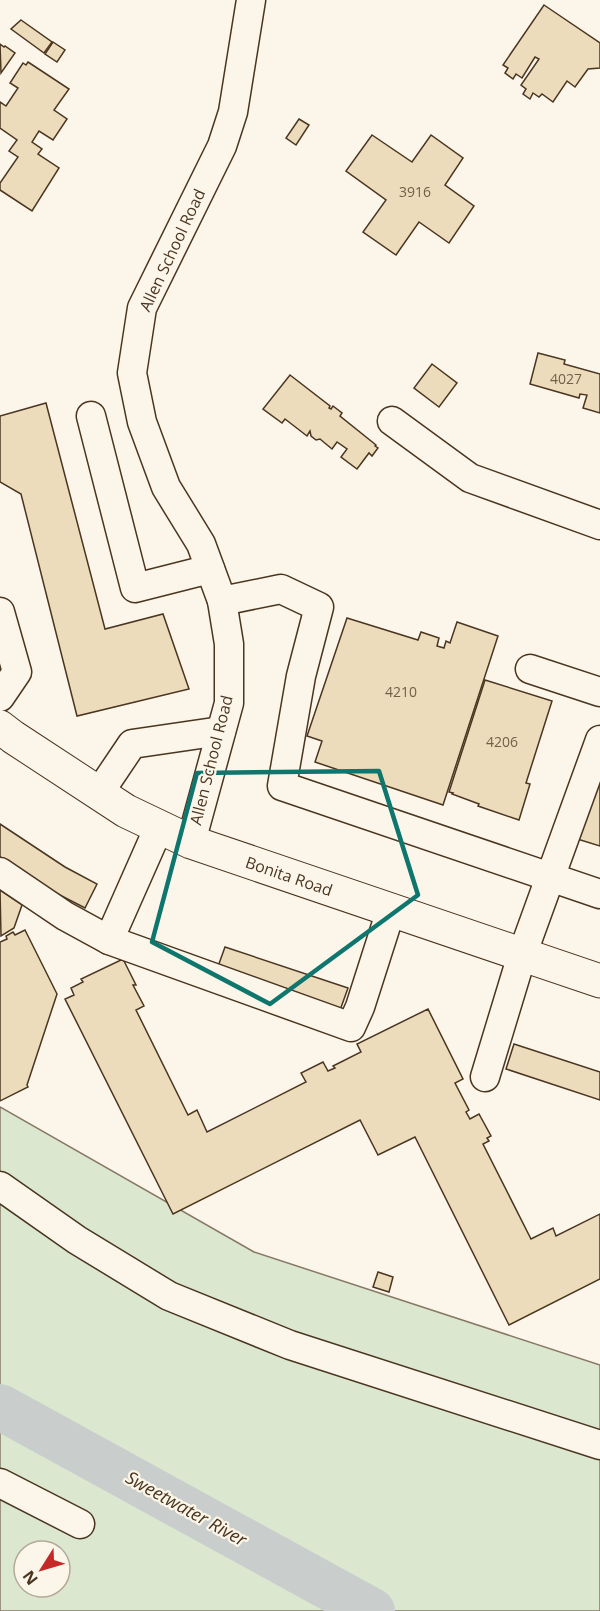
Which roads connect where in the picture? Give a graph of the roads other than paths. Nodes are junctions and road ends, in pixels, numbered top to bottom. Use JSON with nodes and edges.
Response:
{"nodes":[{"id":1,"x":251,"y":0,"type":"edge"},
{"id":2,"x":91,"y":416,"type":"dead end"},
{"id":3,"x":392,"y":421,"type":"dead end"},
{"id":4,"x":600,"y":525,"type":"edge"},
{"id":5,"x":210,"y":569,"type":"junction"},
{"id":6,"x":222,"y":601,"type":"junction"},
{"id":7,"x":0,"y":612,"type":"edge"},
{"id":8,"x":530,"y":669,"type":"dead end"},
{"id":9,"x":600,"y":692,"type":"edge"},
{"id":10,"x":0,"y":697,"type":"edge"},
{"id":11,"x":0,"y":727,"type":"edge"},
{"id":12,"x":221,"y":731,"type":"junction"},
{"id":13,"x":600,"y":740,"type":"edge"},
{"id":14,"x":99,"y":793,"type":"junction"},
{"id":15,"x":159,"y":827,"type":"junction"},
{"id":16,"x":191,"y":842,"type":"junction"},
{"id":17,"x":0,"y":872,"type":"edge"},
{"id":18,"x":550,"y":878,"type":"junction"},
{"id":19,"x":600,"y":894,"type":"edge"},
{"id":20,"x":391,"y":910,"type":"junction"},
{"id":21,"x":110,"y":940,"type":"junction"},
{"id":22,"x":522,"y":955,"type":"junction"},
{"id":23,"x":600,"y":981,"type":"edge"},
{"id":24,"x":485,"y":1077,"type":"dead end"},
{"id":25,"x":0,"y":1186,"type":"edge"},
{"id":26,"x":600,"y":1445,"type":"edge"},
{"id":27,"x":0,"y":1483,"type":"edge"},
{"id":28,"x":80,"y":1524,"type":"dead end"}],
"edges":[{"from":1,"to":5,"type":"street","name":"Allen School Road"},
{"from":2,"to":5,"type":"street"},
{"from":3,"to":4,"type":"street"},
{"from":5,"to":6,"type":"street","name":"Allen School Road"},
{"from":6,"to":12,"type":"street","name":"Allen School Road"},
{"from":6,"to":18,"type":"street"},
{"from":7,"to":10,"type":"street"},
{"from":8,"to":9,"type":"street"},
{"from":11,"to":14,"type":"main road","name":"Bonita Road"},
{"from":12,"to":14,"type":"street"},
{"from":12,"to":16,"type":"street","name":"Allen School Road"},
{"from":13,"to":18,"type":"street"},
{"from":14,"to":15,"type":"main road","name":"Bonita Road"},
{"from":15,"to":16,"type":"main road","name":"Bonita Road"},
{"from":15,"to":21,"type":"street"},
{"from":16,"to":20,"type":"main road","name":"Bonita Road"},
{"from":17,"to":21,"type":"street"},
{"from":18,"to":19,"type":"street"},
{"from":18,"to":22,"type":"street"},
{"from":20,"to":21,"type":"street"},
{"from":20,"to":22,"type":"main road","name":"Bonita Road"},
{"from":22,"to":23,"type":"main road","name":"Bonita Road"},
{"from":22,"to":24,"type":"street"},
{"from":25,"to":26,"type":"street"},
{"from":27,"to":28,"type":"street"}]}
